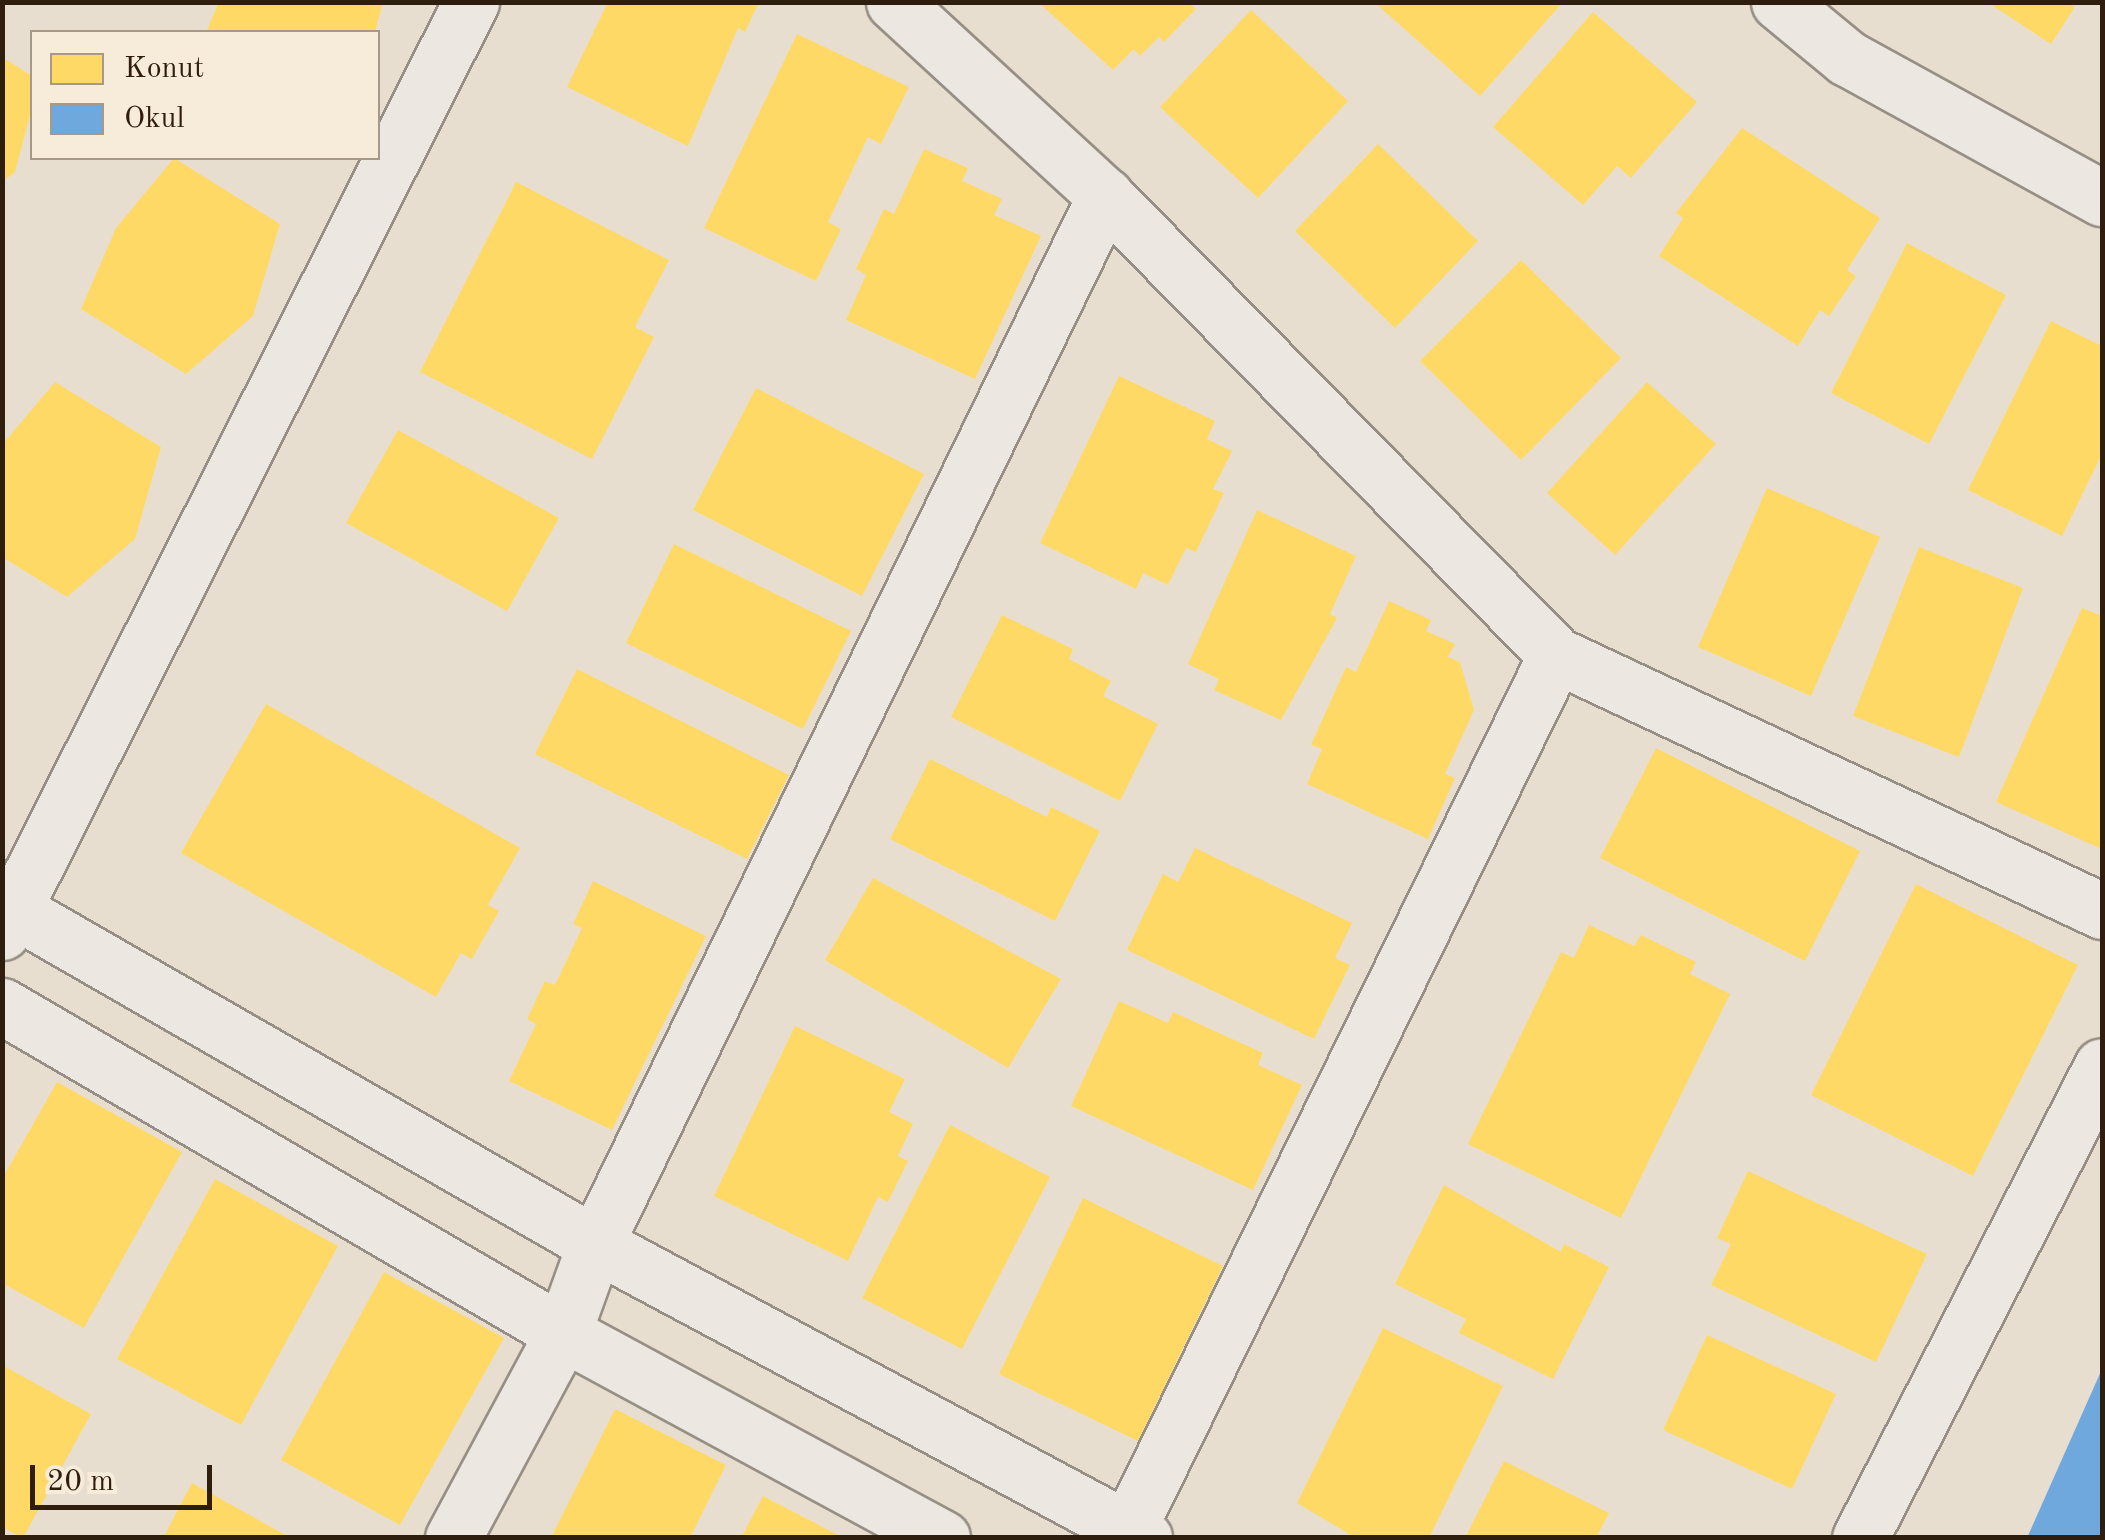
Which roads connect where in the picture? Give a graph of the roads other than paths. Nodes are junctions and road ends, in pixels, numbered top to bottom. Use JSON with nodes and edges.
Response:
{"nodes":[{"id":1,"x":471,"y":2,"type":"edge"},
{"id":2,"x":894,"y":2,"type":"edge"},
{"id":3,"x":1779,"y":2,"type":"edge"},
{"id":4,"x":1106,"y":196,"type":"junction"},
{"id":5,"x":2102,"y":198,"type":"edge"},
{"id":6,"x":1556,"y":655,"type":"junction"},
{"id":7,"x":2102,"y":911,"type":"edge"},
{"id":8,"x":6,"y":915,"type":"edge"},
{"id":9,"x":2,"y":1006,"type":"edge"},
{"id":10,"x":2102,"y":1066,"type":"edge"},
{"id":11,"x":595,"y":1244,"type":"junction"},
{"id":12,"x":562,"y":1333,"type":"junction"},
{"id":13,"x":1136,"y":1533,"type":"edge"},
{"id":14,"x":453,"y":1538,"type":"edge"},
{"id":15,"x":942,"y":1538,"type":"edge"},
{"id":16,"x":1860,"y":1538,"type":"edge"}],
"edges":[{"from":1,"to":8,"type":"street"},
{"from":2,"to":4,"type":"street"},
{"from":3,"to":5,"type":"street"},
{"from":4,"to":6,"type":"street"},
{"from":4,"to":11,"type":"street"},
{"from":6,"to":7,"type":"street"},
{"from":6,"to":13,"type":"street"},
{"from":8,"to":11,"type":"street"},
{"from":9,"to":12,"type":"street"},
{"from":10,"to":16,"type":"street"},
{"from":11,"to":12,"type":"street"},
{"from":11,"to":13,"type":"street"},
{"from":12,"to":14,"type":"street"},
{"from":12,"to":15,"type":"street"}]}
